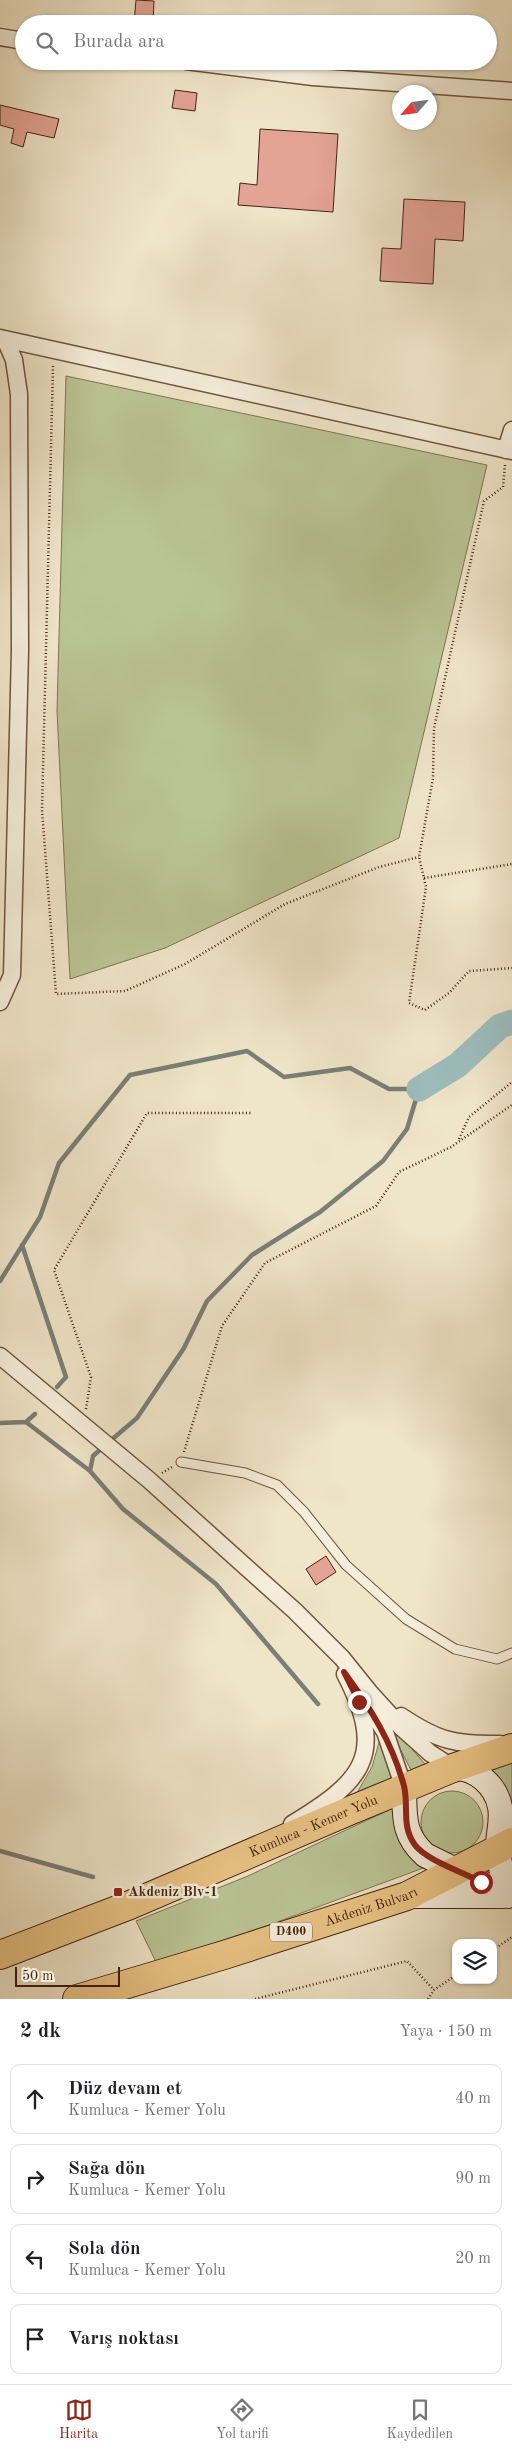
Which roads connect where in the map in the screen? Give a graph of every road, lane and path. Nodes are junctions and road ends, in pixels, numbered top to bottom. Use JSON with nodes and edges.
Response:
{"nodes":[{"id":1,"x":0,"y":38,"type":"edge"},
{"id":2,"x":15,"y":39,"type":"edge"},
{"id":3,"x":257,"y":70,"type":"edge"},
{"id":4,"x":512,"y":91,"type":"edge"},
{"id":5,"x":3,"y":339,"type":"edge"},
{"id":6,"x":54,"y":349,"type":"junction"},
{"id":7,"x":512,"y":430,"type":"edge"},
{"id":8,"x":509,"y":450,"type":"edge"},
{"id":9,"x":419,"y":857,"type":"junction"},
{"id":10,"x":512,"y":864,"type":"edge"},
{"id":11,"x":424,"y":878,"type":"junction"},
{"id":12,"x":512,"y":968,"type":"edge"},
{"id":13,"x":0,"y":1002,"type":"edge"},
{"id":14,"x":512,"y":1082,"type":"edge"},
{"id":15,"x":512,"y":1105,"type":"edge"},
{"id":16,"x":252,"y":1113,"type":"dead end"},
{"id":17,"x":459,"y":1141,"type":"junction"},
{"id":18,"x":0,"y":1356,"type":"edge"},
{"id":19,"x":87,"y":1428,"type":"junction"},
{"id":20,"x":180,"y":1462,"type":"junction"},
{"id":21,"x":149,"y":1480,"type":"junction"},
{"id":22,"x":295,"y":1611,"type":"junction"},
{"id":23,"x":512,"y":1652,"type":"edge"},
{"id":24,"x":344,"y":1672,"type":"junction"},
{"id":25,"x":370,"y":1694,"type":"junction"},
{"id":26,"x":512,"y":1744,"type":"edge"},
{"id":27,"x":512,"y":1748,"type":"edge"},
{"id":28,"x":453,"y":1768,"type":"junction"},
{"id":29,"x":404,"y":1788,"type":"junction"},
{"id":30,"x":505,"y":1846,"type":"edge"},
{"id":31,"x":224,"y":1865,"type":"junction"},
{"id":32,"x":457,"y":1869,"type":"junction"},
{"id":33,"x":407,"y":1896,"type":"junction"},
{"id":34,"x":511,"y":1897,"type":"edge"},
{"id":35,"x":512,"y":1937,"type":"edge"},
{"id":36,"x":497,"y":1947,"type":"edge"},
{"id":37,"x":0,"y":1955,"type":"edge"},
{"id":38,"x":452,"y":1978,"type":"edge"},
{"id":39,"x":434,"y":1990,"type":"junction"},
{"id":40,"x":126,"y":1992,"type":"edge"},
{"id":41,"x":77,"y":1999,"type":"edge"},
{"id":42,"x":256,"y":1999,"type":"edge"},
{"id":43,"x":428,"y":1999,"type":"edge"}],
"edges":[{"from":1,"to":2,"type":"street"},
{"from":3,"to":4,"type":"street"},
{"from":5,"to":6,"type":"street"},
{"from":5,"to":13,"type":"street"},
{"from":6,"to":8,"type":"street"},
{"from":6,"to":9,"type":"path"},
{"from":7,"to":8,"type":"street"},
{"from":8,"to":9,"type":"path"},
{"from":9,"to":11,"type":"path"},
{"from":10,"to":11,"type":"path"},
{"from":11,"to":12,"type":"path"},
{"from":14,"to":17,"type":"path"},
{"from":15,"to":17,"type":"path"},
{"from":16,"to":19,"type":"path"},
{"from":17,"to":20,"type":"path"},
{"from":18,"to":19,"type":"street"},
{"from":19,"to":21,"type":"street"},
{"from":20,"to":21,"type":"path"},
{"from":20,"to":23,"type":"lane"},
{"from":21,"to":22,"type":"street"},
{"from":22,"to":24,"type":"street","name":"Kumluca - Kemer Yolu"},
{"from":22,"to":25,"type":"street"},
{"from":24,"to":29,"type":"street","name":"Kumluca - Kemer Yolu"},
{"from":24,"to":31,"type":"street","name":"Kumluca - Kemer Yolu"},
{"from":25,"to":26,"type":"street"},
{"from":25,"to":28,"type":"street"},
{"from":27,"to":28,"type":"highway","name":"Kumluca - Kemer Yolu"},
{"from":28,"to":29,"type":"highway","name":"Kumluca - Kemer Yolu"},
{"from":28,"to":30,"type":"street"},
{"from":29,"to":31,"type":"highway","name":"Kumluca - Kemer Yolu"},
{"from":29,"to":32,"type":"street","name":"Kumluca - Kemer Yolu"},
{"from":30,"to":32,"type":"highway","name":"Akdeniz Bulvarı","number":"D400"},
{"from":30,"to":34,"type":"street"},
{"from":31,"to":37,"type":"highway","name":"Kumluca - Kemer Yolu"},
{"from":32,"to":33,"type":"highway","name":"Akdeniz Bulvarı","number":"D400"},
{"from":32,"to":34,"type":"street","name":"Kumluca - Kemer Yolu"},
{"from":33,"to":34,"type":"street","number":"D400"},
{"from":33,"to":40,"type":"highway","name":"Akdeniz Bulvarı","number":"D400"},
{"from":35,"to":36,"type":"path"},
{"from":38,"to":39,"type":"path"},
{"from":39,"to":42,"type":"path"},
{"from":39,"to":43,"type":"path"},
{"from":40,"to":41,"type":"highway","name":"Akdeniz Bulvarı","number":"D400"}]}
